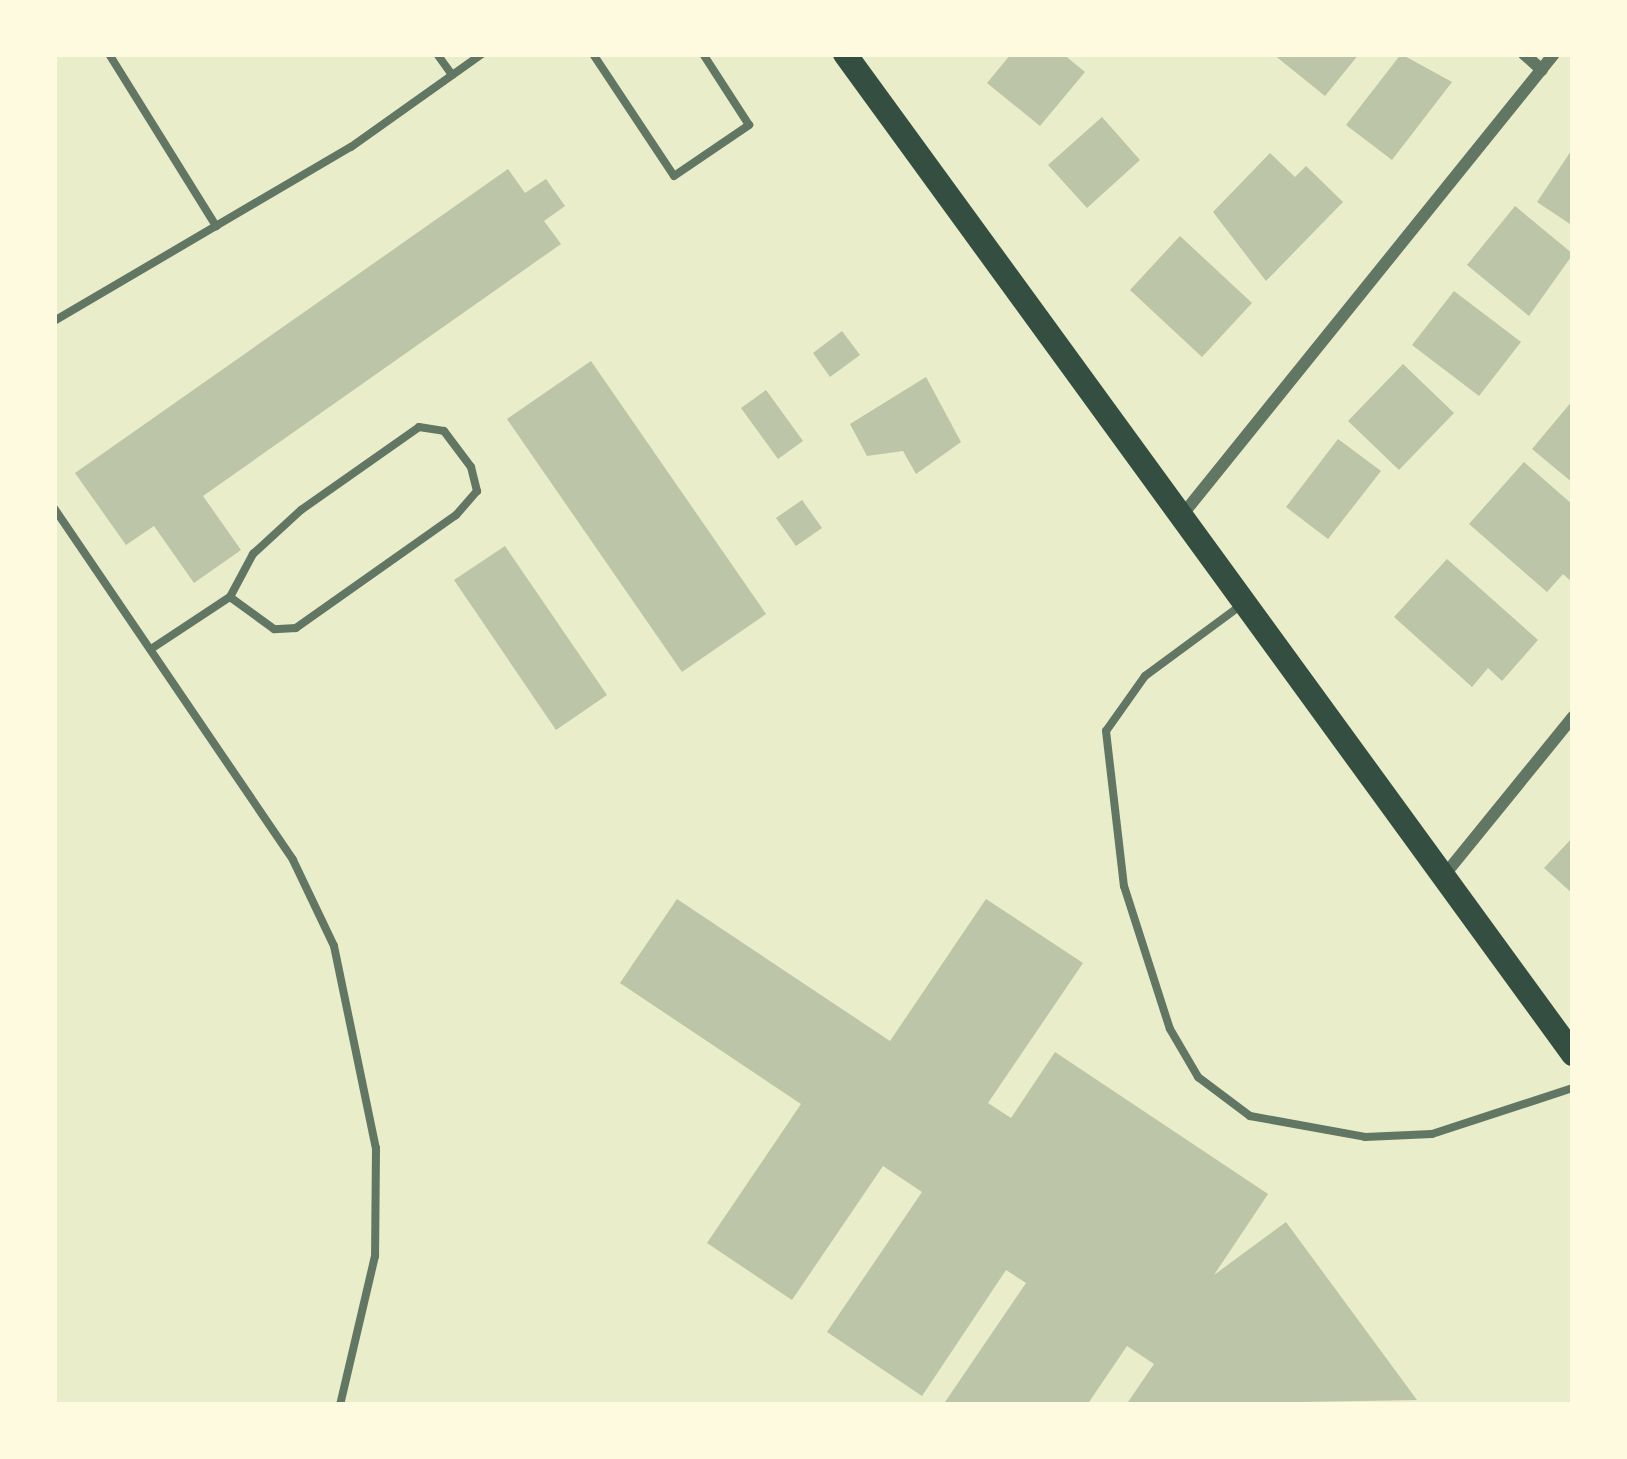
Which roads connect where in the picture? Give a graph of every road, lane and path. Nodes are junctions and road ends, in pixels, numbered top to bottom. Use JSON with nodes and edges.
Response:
{"nodes":[{"id":1,"x":109,"y":54,"type":"edge"},
{"id":2,"x":437,"y":54,"type":"edge"},
{"id":3,"x":482,"y":54,"type":"edge"},
{"id":4,"x":593,"y":54,"type":"edge"},
{"id":5,"x":703,"y":54,"type":"edge"},
{"id":6,"x":845,"y":54,"type":"edge"},
{"id":7,"x":1524,"y":54,"type":"edge"},
{"id":8,"x":1554,"y":54,"type":"edge"},
{"id":9,"x":1541,"y":70,"type":"junction"},
{"id":10,"x":452,"y":75,"type":"junction"},
{"id":11,"x":216,"y":226,"type":"junction"},
{"id":12,"x":54,"y":321,"type":"edge"},
{"id":13,"x":54,"y":508,"type":"edge"},
{"id":14,"x":1178,"y":520,"type":"junction"},
{"id":15,"x":230,"y":597,"type":"junction"},
{"id":16,"x":1240,"y":606,"type":"junction"},
{"id":17,"x":152,"y":649,"type":"junction"},
{"id":18,"x":1573,"y":717,"type":"edge"},
{"id":19,"x":1441,"y":878,"type":"junction"},
{"id":20,"x":1573,"y":1054,"type":"edge"},
{"id":21,"x":1573,"y":1088,"type":"edge"},
{"id":22,"x":340,"y":1405,"type":"edge"}],
"edges":[{"from":1,"to":11,"type":"lane"},
{"from":2,"to":10,"type":"lane"},
{"from":3,"to":10,"type":"lane"},
{"from":4,"to":5,"type":"lane"},
{"from":6,"to":14,"type":"main road"},
{"from":7,"to":9,"type":"street"},
{"from":8,"to":9,"type":"street"},
{"from":9,"to":14,"type":"street"},
{"from":10,"to":11,"type":"lane"},
{"from":11,"to":12,"type":"lane"},
{"from":13,"to":17,"type":"lane"},
{"from":14,"to":16,"type":"main road"},
{"from":15,"to":15,"type":"lane"},
{"from":15,"to":17,"type":"lane"},
{"from":16,"to":19,"type":"main road"},
{"from":16,"to":21,"type":"lane"},
{"from":17,"to":22,"type":"lane"},
{"from":18,"to":19,"type":"street"},
{"from":19,"to":20,"type":"main road"}]}
